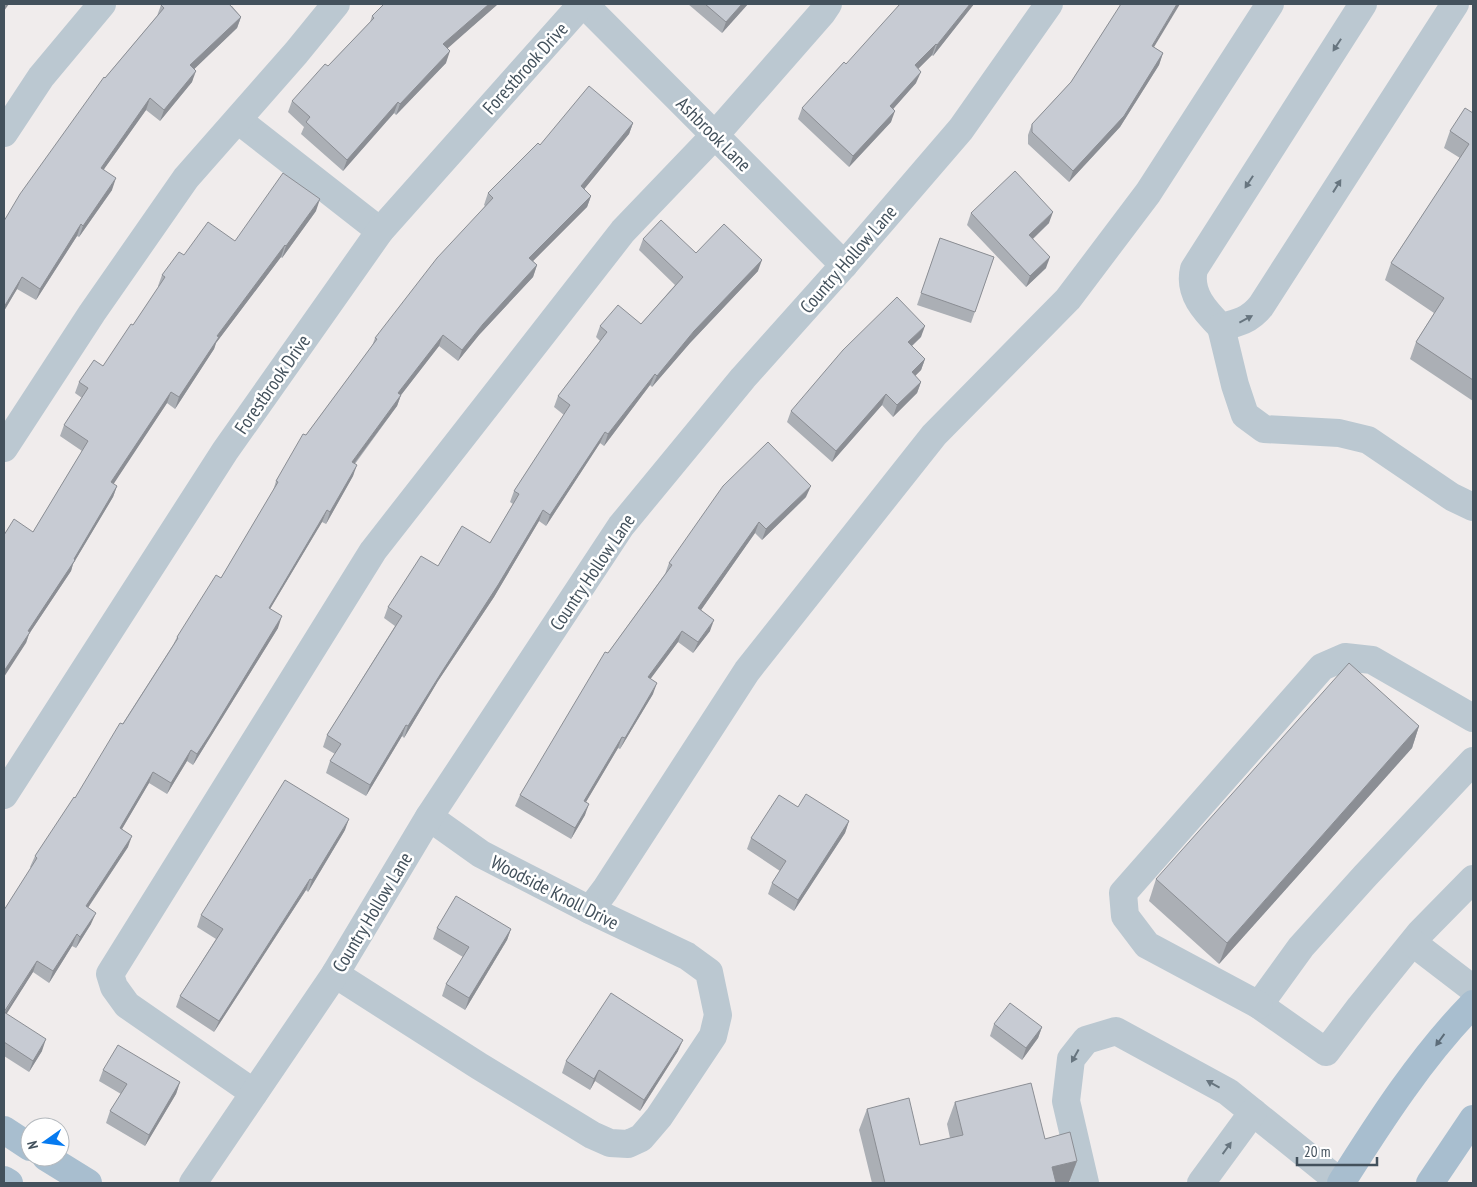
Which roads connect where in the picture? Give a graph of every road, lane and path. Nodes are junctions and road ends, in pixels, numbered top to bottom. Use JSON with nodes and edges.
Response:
{"nodes":[{"id":1,"x":102,"y":4,"type":"edge"},
{"id":2,"x":336,"y":4,"type":"edge"},
{"id":3,"x":583,"y":4,"type":"edge"},
{"id":4,"x":828,"y":4,"type":"edge"},
{"id":5,"x":1049,"y":4,"type":"edge"},
{"id":6,"x":1270,"y":4,"type":"edge"},
{"id":7,"x":1363,"y":4,"type":"edge"},
{"id":8,"x":1455,"y":4,"type":"edge"},
{"id":9,"x":238,"y":120,"type":"junction"},
{"id":10,"x":4,"y":133,"type":"edge"},
{"id":11,"x":715,"y":135,"type":"junction"},
{"id":12,"x":380,"y":231,"type":"junction"},
{"id":13,"x":844,"y":265,"type":"junction"},
{"id":14,"x":1220,"y":327,"type":"junction"},
{"id":15,"x":4,"y":448,"type":"edge"},
{"id":16,"x":1473,"y":507,"type":"edge"},
{"id":17,"x":1473,"y":718,"type":"edge"},
{"id":18,"x":1473,"y":761,"type":"edge"},
{"id":19,"x":4,"y":795,"type":"edge"},
{"id":20,"x":430,"y":817,"type":"junction"},
{"id":21,"x":1473,"y":879,"type":"edge"},
{"id":22,"x":590,"y":910,"type":"junction"},
{"id":23,"x":1413,"y":943,"type":"junction"},
{"id":24,"x":335,"y":974,"type":"junction"},
{"id":25,"x":1473,"y":989,"type":"edge"},
{"id":26,"x":1473,"y":1004,"type":"edge"},
{"id":27,"x":1259,"y":1005,"type":"junction"},
{"id":28,"x":254,"y":1093,"type":"junction"},
{"id":29,"x":1253,"y":1112,"type":"junction"},
{"id":30,"x":1473,"y":1119,"type":"edge"},
{"id":31,"x":4,"y":1130,"type":"edge"},
{"id":32,"x":20,"y":1140,"type":"edge"},
{"id":33,"x":62,"y":1167,"type":"edge"},
{"id":34,"x":4,"y":1180,"type":"edge"},
{"id":35,"x":9,"y":1183,"type":"edge"},
{"id":36,"x":88,"y":1183,"type":"edge"},
{"id":37,"x":193,"y":1183,"type":"edge"},
{"id":38,"x":1085,"y":1183,"type":"edge"},
{"id":39,"x":1201,"y":1183,"type":"edge"},
{"id":40,"x":1341,"y":1183,"type":"edge"},
{"id":41,"x":1430,"y":1183,"type":"edge"}],
"edges":[{"from":1,"to":10,"type":"street"},
{"from":2,"to":9,"type":"street"},
{"from":3,"to":11,"type":"street","name":"Ashbrook Lane"},
{"from":3,"to":12,"type":"street","name":"Forestbrook Drive"},
{"from":4,"to":11,"type":"street"},
{"from":5,"to":13,"type":"street","name":"Country Hollow Lane"},
{"from":6,"to":22,"type":"street"},
{"from":7,"to":14,"type":"street","one_way":true},
{"from":14,"to":8,"type":"street","one_way":true},
{"from":9,"to":12,"type":"street"},
{"from":9,"to":15,"type":"street"},
{"from":11,"to":13,"type":"street","name":"Ashbrook Lane"},
{"from":11,"to":28,"type":"street"},
{"from":12,"to":19,"type":"street","name":"Forestbrook Drive"},
{"from":13,"to":20,"type":"street","name":"Country Hollow Lane"},
{"from":14,"to":16,"type":"street"},
{"from":17,"to":27,"type":"street"},
{"from":18,"to":27,"type":"street"},
{"from":20,"to":22,"type":"street","name":"Woodside Knoll Drive"},
{"from":20,"to":24,"type":"street","name":"Country Hollow Lane"},
{"from":21,"to":23,"type":"street"},
{"from":22,"to":24,"type":"street","name":"Woodside Knoll Drive"},
{"from":23,"to":25,"type":"street"},
{"from":23,"to":27,"type":"street"},
{"from":24,"to":28,"type":"street","name":"Country Hollow Lane"},
{"from":26,"to":40,"type":"main road","one_way":true},
{"from":28,"to":37,"type":"street","name":"Country Hollow Lane"},
{"from":29,"to":38,"type":"street","one_way":true},
{"from":39,"to":29,"type":"street","one_way":true},
{"from":29,"to":40,"type":"street"},
{"from":30,"to":41,"type":"main road"},
{"from":31,"to":32,"type":"main road"},
{"from":33,"to":36,"type":"main road"},
{"from":34,"to":35,"type":"main road"}]}
